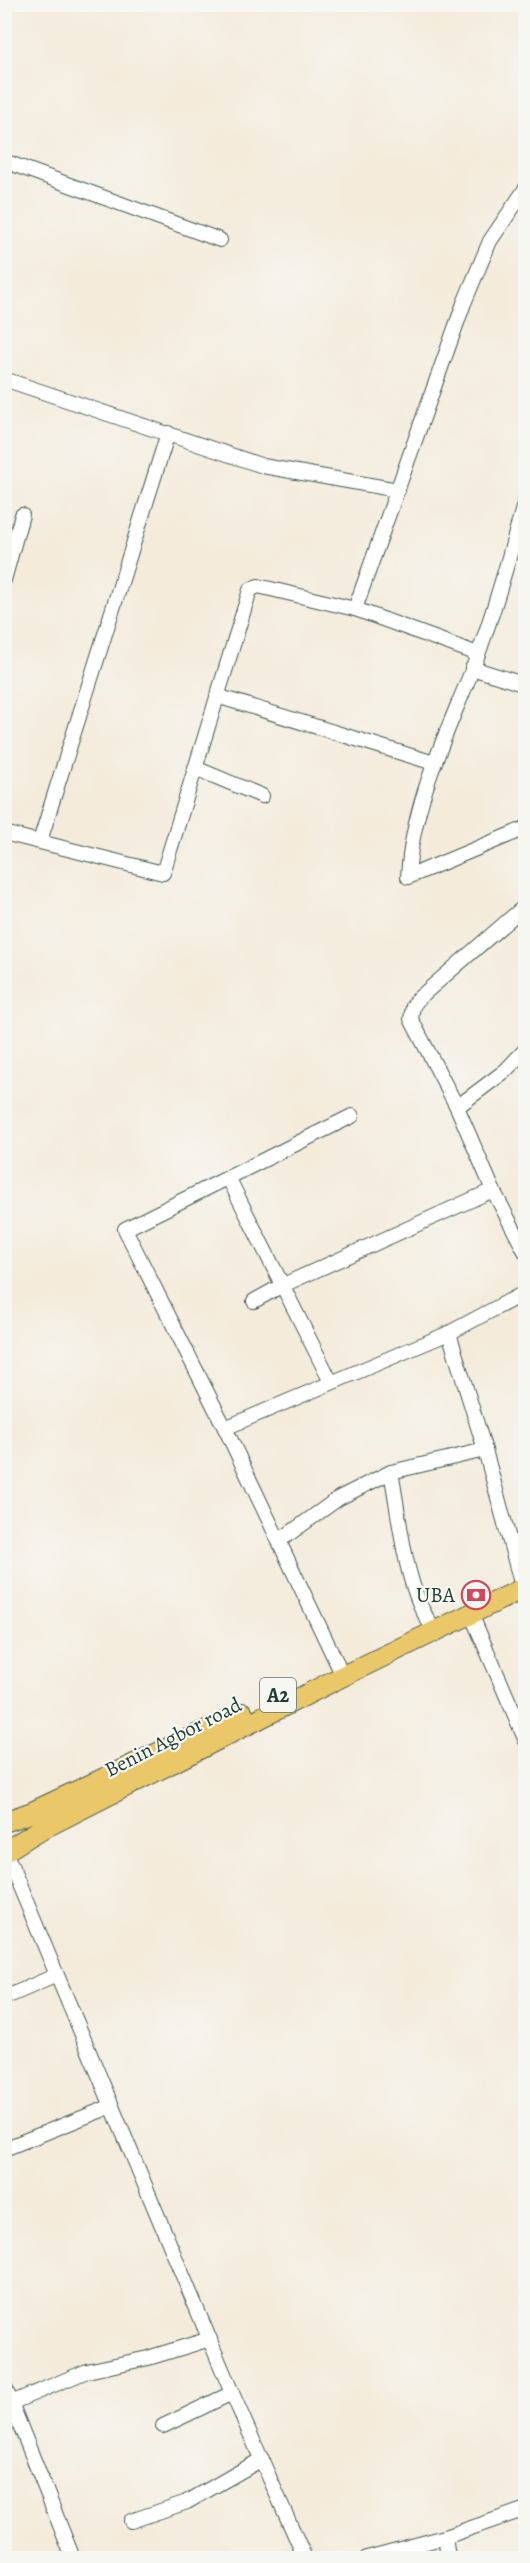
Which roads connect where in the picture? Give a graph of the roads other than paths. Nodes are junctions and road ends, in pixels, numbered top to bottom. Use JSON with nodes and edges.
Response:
{"nodes":[{"id":1,"x":4,"y":161,"type":"edge"},
{"id":2,"x":525,"y":188,"type":"edge"},
{"id":3,"x":220,"y":240,"type":"dead end"},
{"id":4,"x":4,"y":379,"type":"edge"},
{"id":5,"x":168,"y":433,"type":"junction"},
{"id":6,"x":398,"y":490,"type":"junction"},
{"id":7,"x":525,"y":497,"type":"edge"},
{"id":8,"x":22,"y":515,"type":"dead end"},
{"id":9,"x":521,"y":534,"type":"edge"},
{"id":10,"x":4,"y":580,"type":"edge"},
{"id":11,"x":355,"y":609,"type":"junction"},
{"id":12,"x":475,"y":661,"type":"junction"},
{"id":13,"x":525,"y":685,"type":"edge"},
{"id":14,"x":217,"y":696,"type":"junction"},
{"id":15,"x":434,"y":763,"type":"junction"},
{"id":16,"x":195,"y":768,"type":"junction"},
{"id":17,"x":262,"y":796,"type":"dead end"},
{"id":18,"x":525,"y":828,"type":"edge"},
{"id":19,"x":4,"y":833,"type":"edge"},
{"id":20,"x":40,"y":841,"type":"junction"},
{"id":21,"x":525,"y":905,"type":"edge"},
{"id":22,"x":525,"y":1049,"type":"edge"},
{"id":23,"x":457,"y":1107,"type":"junction"},
{"id":24,"x":352,"y":1116,"type":"dead end"},
{"id":25,"x":229,"y":1179,"type":"junction"},
{"id":26,"x":493,"y":1190,"type":"junction"},
{"id":27,"x":525,"y":1253,"type":"edge"},
{"id":28,"x":281,"y":1286,"type":"junction"},
{"id":29,"x":525,"y":1292,"type":"edge"},
{"id":30,"x":254,"y":1301,"type":"dead end"},
{"id":31,"x":449,"y":1333,"type":"junction"},
{"id":32,"x":331,"y":1382,"type":"junction"},
{"id":33,"x":225,"y":1428,"type":"junction"},
{"id":34,"x":485,"y":1450,"type":"junction"},
{"id":35,"x":391,"y":1472,"type":"junction"},
{"id":36,"x":279,"y":1541,"type":"junction"},
{"id":37,"x":524,"y":1580,"type":"edge"},
{"id":38,"x":471,"y":1614,"type":"junction"},
{"id":39,"x":429,"y":1622,"type":"junction"},
{"id":40,"x":341,"y":1671,"type":"junction"},
{"id":41,"x":525,"y":1741,"type":"edge"},
{"id":42,"x":4,"y":1822,"type":"edge"},
{"id":43,"x":34,"y":1822,"type":"junction"},
{"id":44,"x":4,"y":1827,"type":"edge"},
{"id":45,"x":5,"y":1849,"type":"edge"},
{"id":46,"x":57,"y":1975,"type":"junction"},
{"id":47,"x":4,"y":1998,"type":"edge"},
{"id":48,"x":112,"y":2106,"type":"junction"},
{"id":49,"x":4,"y":2149,"type":"edge"},
{"id":50,"x":210,"y":2339,"type":"junction"},
{"id":51,"x":4,"y":2385,"type":"edge"},
{"id":52,"x":232,"y":2393,"type":"junction"},
{"id":53,"x":11,"y":2403,"type":"junction"},
{"id":54,"x":163,"y":2426,"type":"dead end"},
{"id":55,"x":262,"y":2459,"type":"junction"},
{"id":56,"x":525,"y":2509,"type":"edge"},
{"id":57,"x":131,"y":2521,"type":"dead end"},
{"id":58,"x":445,"y":2537,"type":"junction"},
{"id":59,"x":74,"y":2559,"type":"edge"},
{"id":60,"x":305,"y":2559,"type":"edge"},
{"id":61,"x":368,"y":2559,"type":"edge"},
{"id":62,"x":448,"y":2559,"type":"edge"}],
"edges":[{"from":1,"to":3,"type":"street"},
{"from":2,"to":6,"type":"street"},
{"from":4,"to":5,"type":"street"},
{"from":5,"to":6,"type":"street"},
{"from":5,"to":20,"type":"street"},
{"from":6,"to":11,"type":"street"},
{"from":7,"to":9,"type":"street"},
{"from":8,"to":10,"type":"street"},
{"from":9,"to":12,"type":"street"},
{"from":11,"to":12,"type":"street"},
{"from":11,"to":14,"type":"street"},
{"from":12,"to":13,"type":"street"},
{"from":12,"to":15,"type":"street"},
{"from":14,"to":15,"type":"street"},
{"from":14,"to":16,"type":"street"},
{"from":15,"to":18,"type":"street"},
{"from":16,"to":17,"type":"street"},
{"from":16,"to":20,"type":"street"},
{"from":19,"to":20,"type":"street"},
{"from":21,"to":23,"type":"street"},
{"from":22,"to":23,"type":"street"},
{"from":23,"to":26,"type":"street"},
{"from":24,"to":25,"type":"street"},
{"from":25,"to":28,"type":"street"},
{"from":25,"to":33,"type":"street"},
{"from":26,"to":27,"type":"street"},
{"from":26,"to":28,"type":"street"},
{"from":28,"to":30,"type":"street"},
{"from":28,"to":32,"type":"street"},
{"from":29,"to":31,"type":"street"},
{"from":31,"to":32,"type":"street"},
{"from":31,"to":34,"type":"street"},
{"from":32,"to":33,"type":"street"},
{"from":33,"to":36,"type":"street"},
{"from":34,"to":35,"type":"street"},
{"from":34,"to":37,"type":"street"},
{"from":35,"to":36,"type":"street"},
{"from":35,"to":39,"type":"street"},
{"from":36,"to":40,"type":"street"},
{"from":37,"to":38,"type":"highway","name":"Benin Agbor road","number":"A2"},
{"from":37,"to":39,"type":"highway","name":"Benin Agbor road","number":"A2"},
{"from":38,"to":40,"type":"highway","name":"Benin Agbor road","number":"A2"},
{"from":38,"to":41,"type":"street"},
{"from":39,"to":40,"type":"highway","name":"Benin Agbor road","number":"A2"},
{"from":40,"to":43,"type":"highway","name":"Benin Agbor road","number":"A2"},
{"from":42,"to":43,"type":"highway","name":"Benin Agbor road"},
{"from":43,"to":44,"type":"highway","number":"A2"},
{"from":43,"to":45,"type":"highway","number":"A2"},
{"from":45,"to":46,"type":"street"},
{"from":46,"to":47,"type":"street"},
{"from":46,"to":48,"type":"street"},
{"from":48,"to":49,"type":"street"},
{"from":48,"to":50,"type":"street"},
{"from":50,"to":52,"type":"street"},
{"from":50,"to":53,"type":"street"},
{"from":51,"to":53,"type":"street"},
{"from":52,"to":54,"type":"street"},
{"from":52,"to":55,"type":"street"},
{"from":53,"to":59,"type":"street"},
{"from":55,"to":57,"type":"street"},
{"from":55,"to":60,"type":"street"},
{"from":56,"to":58,"type":"street"},
{"from":58,"to":61,"type":"street"},
{"from":58,"to":62,"type":"street"}]}
